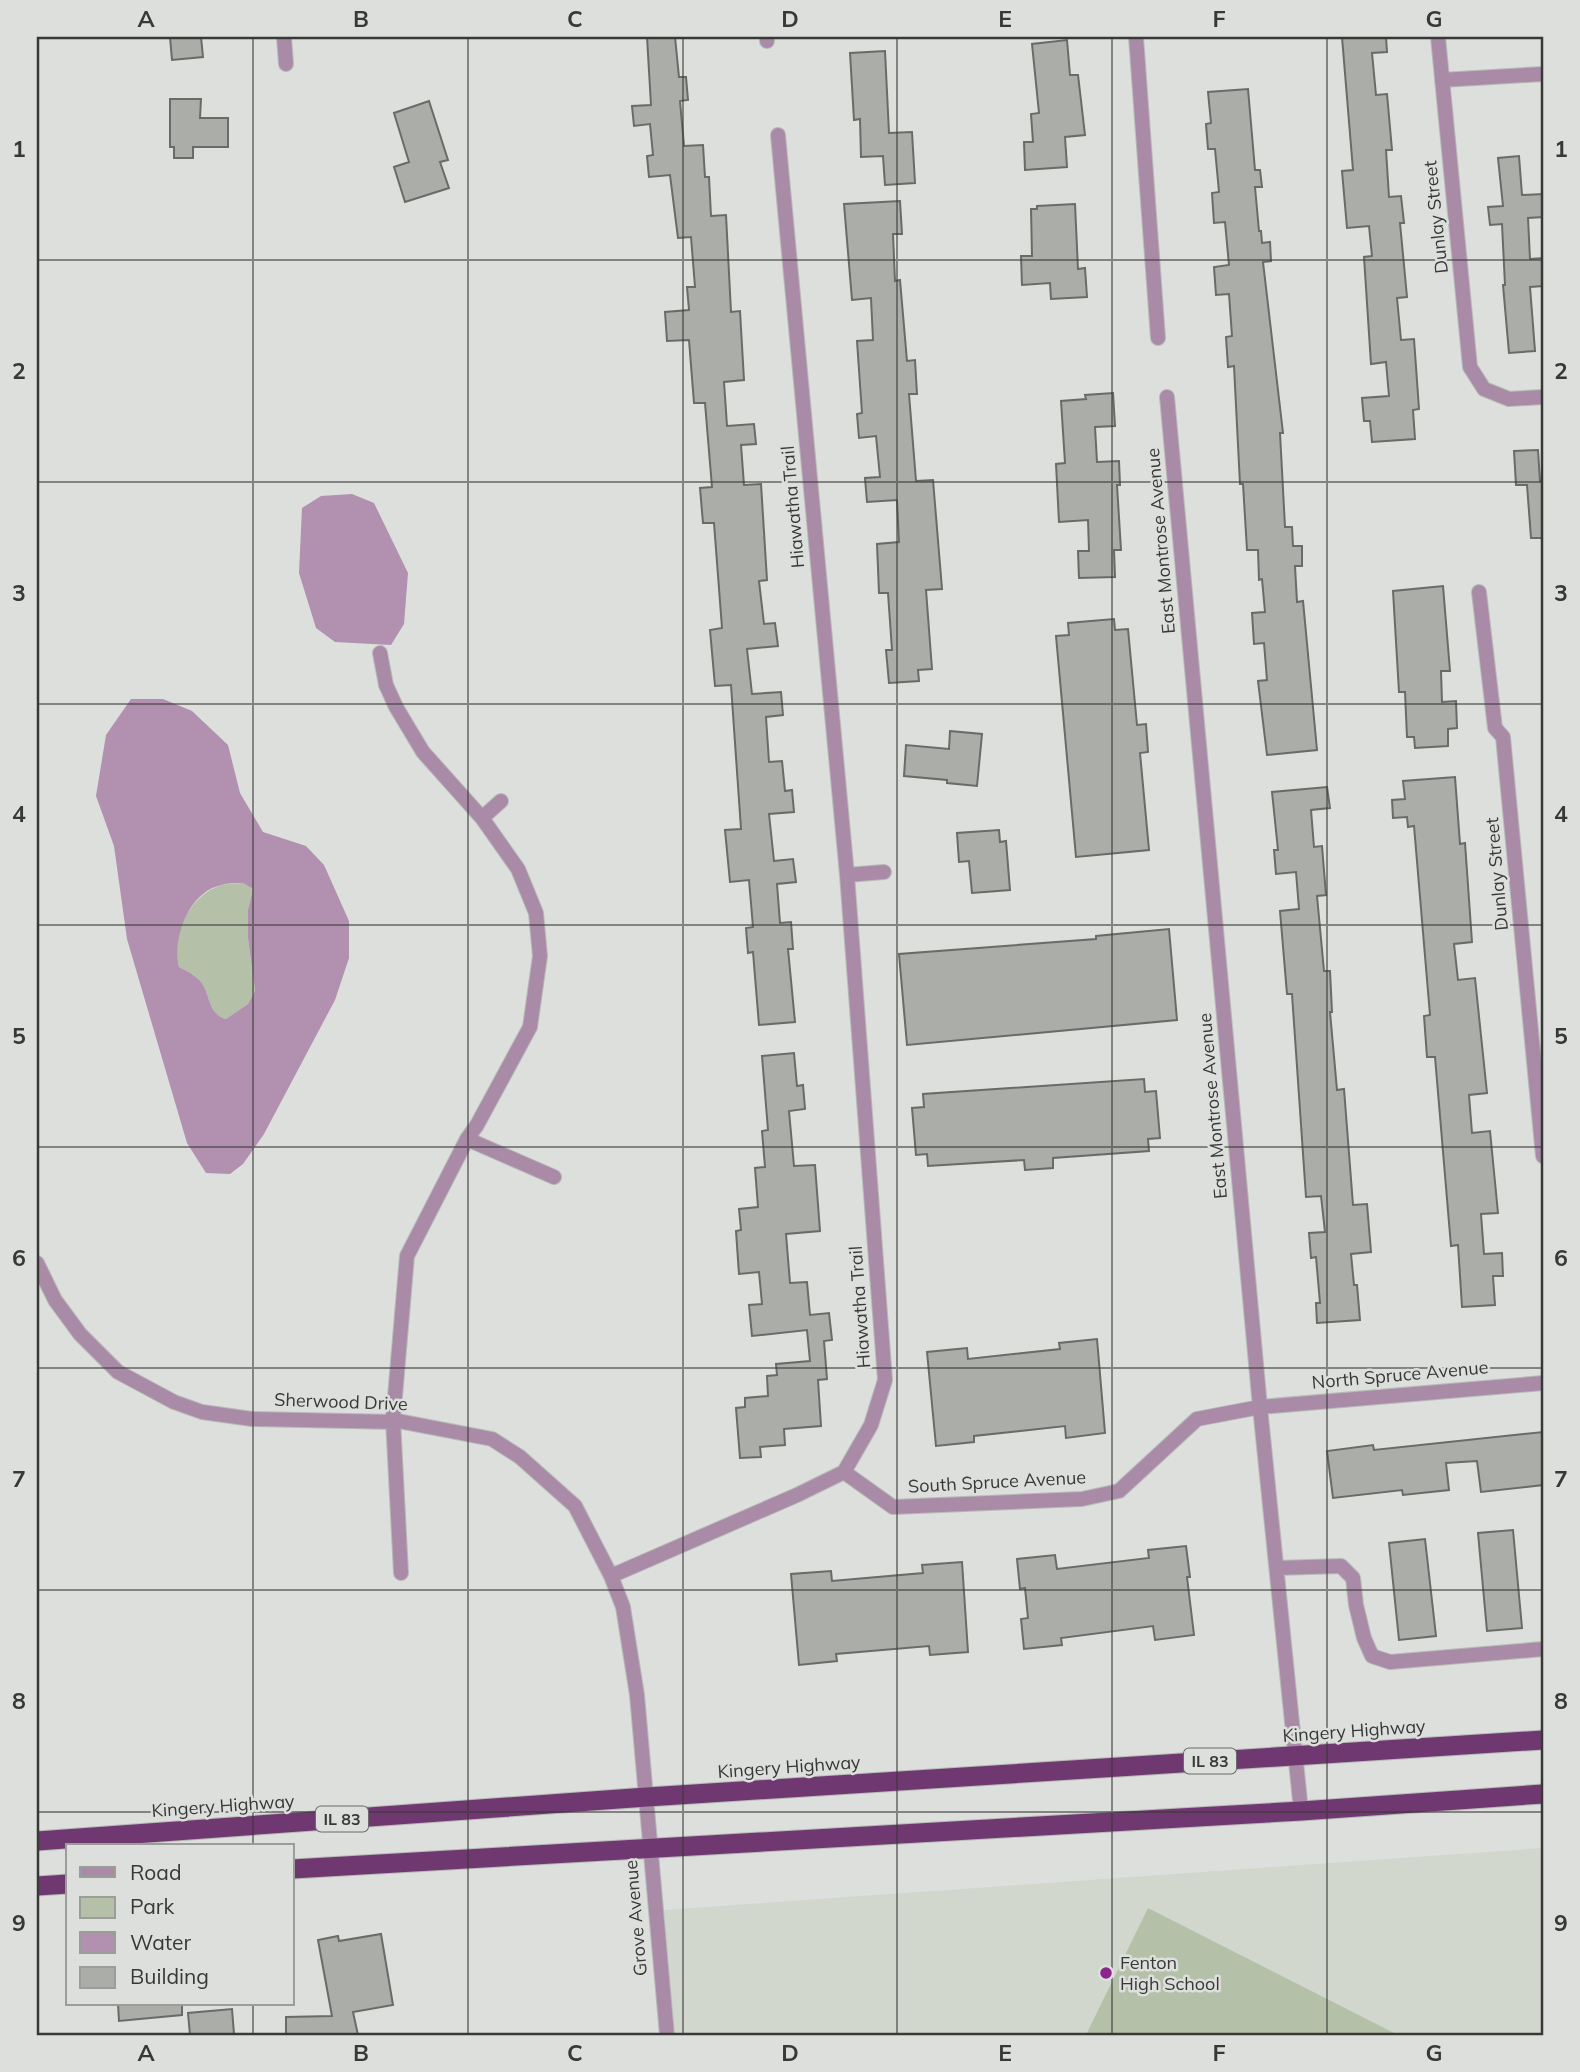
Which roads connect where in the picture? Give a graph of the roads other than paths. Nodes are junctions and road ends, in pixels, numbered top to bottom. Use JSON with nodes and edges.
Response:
{"nodes":[{"id":1,"x":284,"y":37,"type":"edge"},
{"id":2,"x":1136,"y":37,"type":"edge"},
{"id":3,"x":1438,"y":37,"type":"edge"},
{"id":4,"x":286,"y":65,"type":"dead end"},
{"id":5,"x":1543,"y":74,"type":"edge"},
{"id":6,"x":1442,"y":80,"type":"junction"},
{"id":7,"x":778,"y":135,"type":"dead end"},
{"id":8,"x":1158,"y":338,"type":"dead end"},
{"id":9,"x":1167,"y":397,"type":"dead end"},
{"id":10,"x":1543,"y":397,"type":"edge"},
{"id":11,"x":1479,"y":592,"type":"dead end"},
{"id":12,"x":380,"y":653,"type":"dead end"},
{"id":13,"x":501,"y":801,"type":"dead end"},
{"id":14,"x":482,"y":818,"type":"junction"},
{"id":15,"x":884,"y":872,"type":"dead end"},
{"id":16,"x":847,"y":875,"type":"junction"},
{"id":17,"x":467,"y":1139,"type":"junction"},
{"id":18,"x":1543,"y":1156,"type":"edge"},
{"id":19,"x":554,"y":1177,"type":"dead end"},
{"id":20,"x":37,"y":1263,"type":"edge"},
{"id":21,"x":40,"y":1279,"type":"edge"},
{"id":22,"x":1543,"y":1383,"type":"edge"},
{"id":23,"x":1260,"y":1406,"type":"junction"},
{"id":24,"x":394,"y":1421,"type":"junction"},
{"id":25,"x":844,"y":1472,"type":"junction"},
{"id":26,"x":1277,"y":1569,"type":"junction"},
{"id":27,"x":401,"y":1573,"type":"dead end"},
{"id":28,"x":611,"y":1576,"type":"junction"},
{"id":29,"x":1543,"y":1649,"type":"edge"},
{"id":30,"x":1543,"y":1740,"type":"edge"},
{"id":31,"x":1297,"y":1756,"type":"junction"},
{"id":32,"x":1543,"y":1794,"type":"edge"},
{"id":33,"x":647,"y":1797,"type":"junction"},
{"id":34,"x":1301,"y":1811,"type":"junction"},
{"id":35,"x":37,"y":1841,"type":"edge"},
{"id":36,"x":649,"y":1848,"type":"junction"},
{"id":37,"x":294,"y":1869,"type":"edge"},
{"id":38,"x":66,"y":1884,"type":"edge"},
{"id":39,"x":37,"y":1886,"type":"edge"},
{"id":40,"x":667,"y":2035,"type":"edge"}],
"edges":[{"from":1,"to":4,"type":"street"},
{"from":2,"to":8,"type":"street"},
{"from":3,"to":6,"type":"street","name":"Dunlay Street"},
{"from":5,"to":6,"type":"street"},
{"from":6,"to":10,"type":"street","name":"Dunlay Street"},
{"from":7,"to":16,"type":"street","name":"Hiawatha Trail"},
{"from":9,"to":23,"type":"street","name":"East Montrose Avenue"},
{"from":11,"to":18,"type":"street","name":"Dunlay Street"},
{"from":12,"to":14,"type":"street"},
{"from":13,"to":14,"type":"street"},
{"from":14,"to":17,"type":"street"},
{"from":15,"to":16,"type":"street"},
{"from":16,"to":25,"type":"street","name":"Hiawatha Trail"},
{"from":17,"to":19,"type":"street"},
{"from":17,"to":24,"type":"street"},
{"from":20,"to":21,"type":"street","name":"Sherwood Drive"},
{"from":21,"to":24,"type":"street","name":"Sherwood Drive"},
{"from":22,"to":23,"type":"street","name":"North Spruce Avenue"},
{"from":23,"to":25,"type":"street","name":"South Spruce Avenue"},
{"from":23,"to":26,"type":"street","name":"East Montrose Avenue"},
{"from":24,"to":27,"type":"street"},
{"from":24,"to":28,"type":"street","name":"Sherwood Drive"},
{"from":25,"to":28,"type":"street"},
{"from":26,"to":29,"type":"street"},
{"from":26,"to":31,"type":"street","name":"East Montrose Avenue"},
{"from":28,"to":33,"type":"street","name":"Sherwood Drive"},
{"from":30,"to":31,"type":"highway","name":"Kingery Highway","number":"IL 83"},
{"from":31,"to":33,"type":"highway","name":"Kingery Highway","number":"IL 83"},
{"from":31,"to":34,"type":"street","name":"East Montrose Avenue"},
{"from":32,"to":34,"type":"highway"},
{"from":33,"to":35,"type":"highway","name":"Kingery Highway","number":"IL 83"},
{"from":33,"to":36,"type":"street","name":"Grove Avenue"},
{"from":34,"to":36,"type":"highway"},
{"from":36,"to":37,"type":"highway"},
{"from":36,"to":40,"type":"street","name":"Grove Avenue"},
{"from":38,"to":39,"type":"highway"}]}
